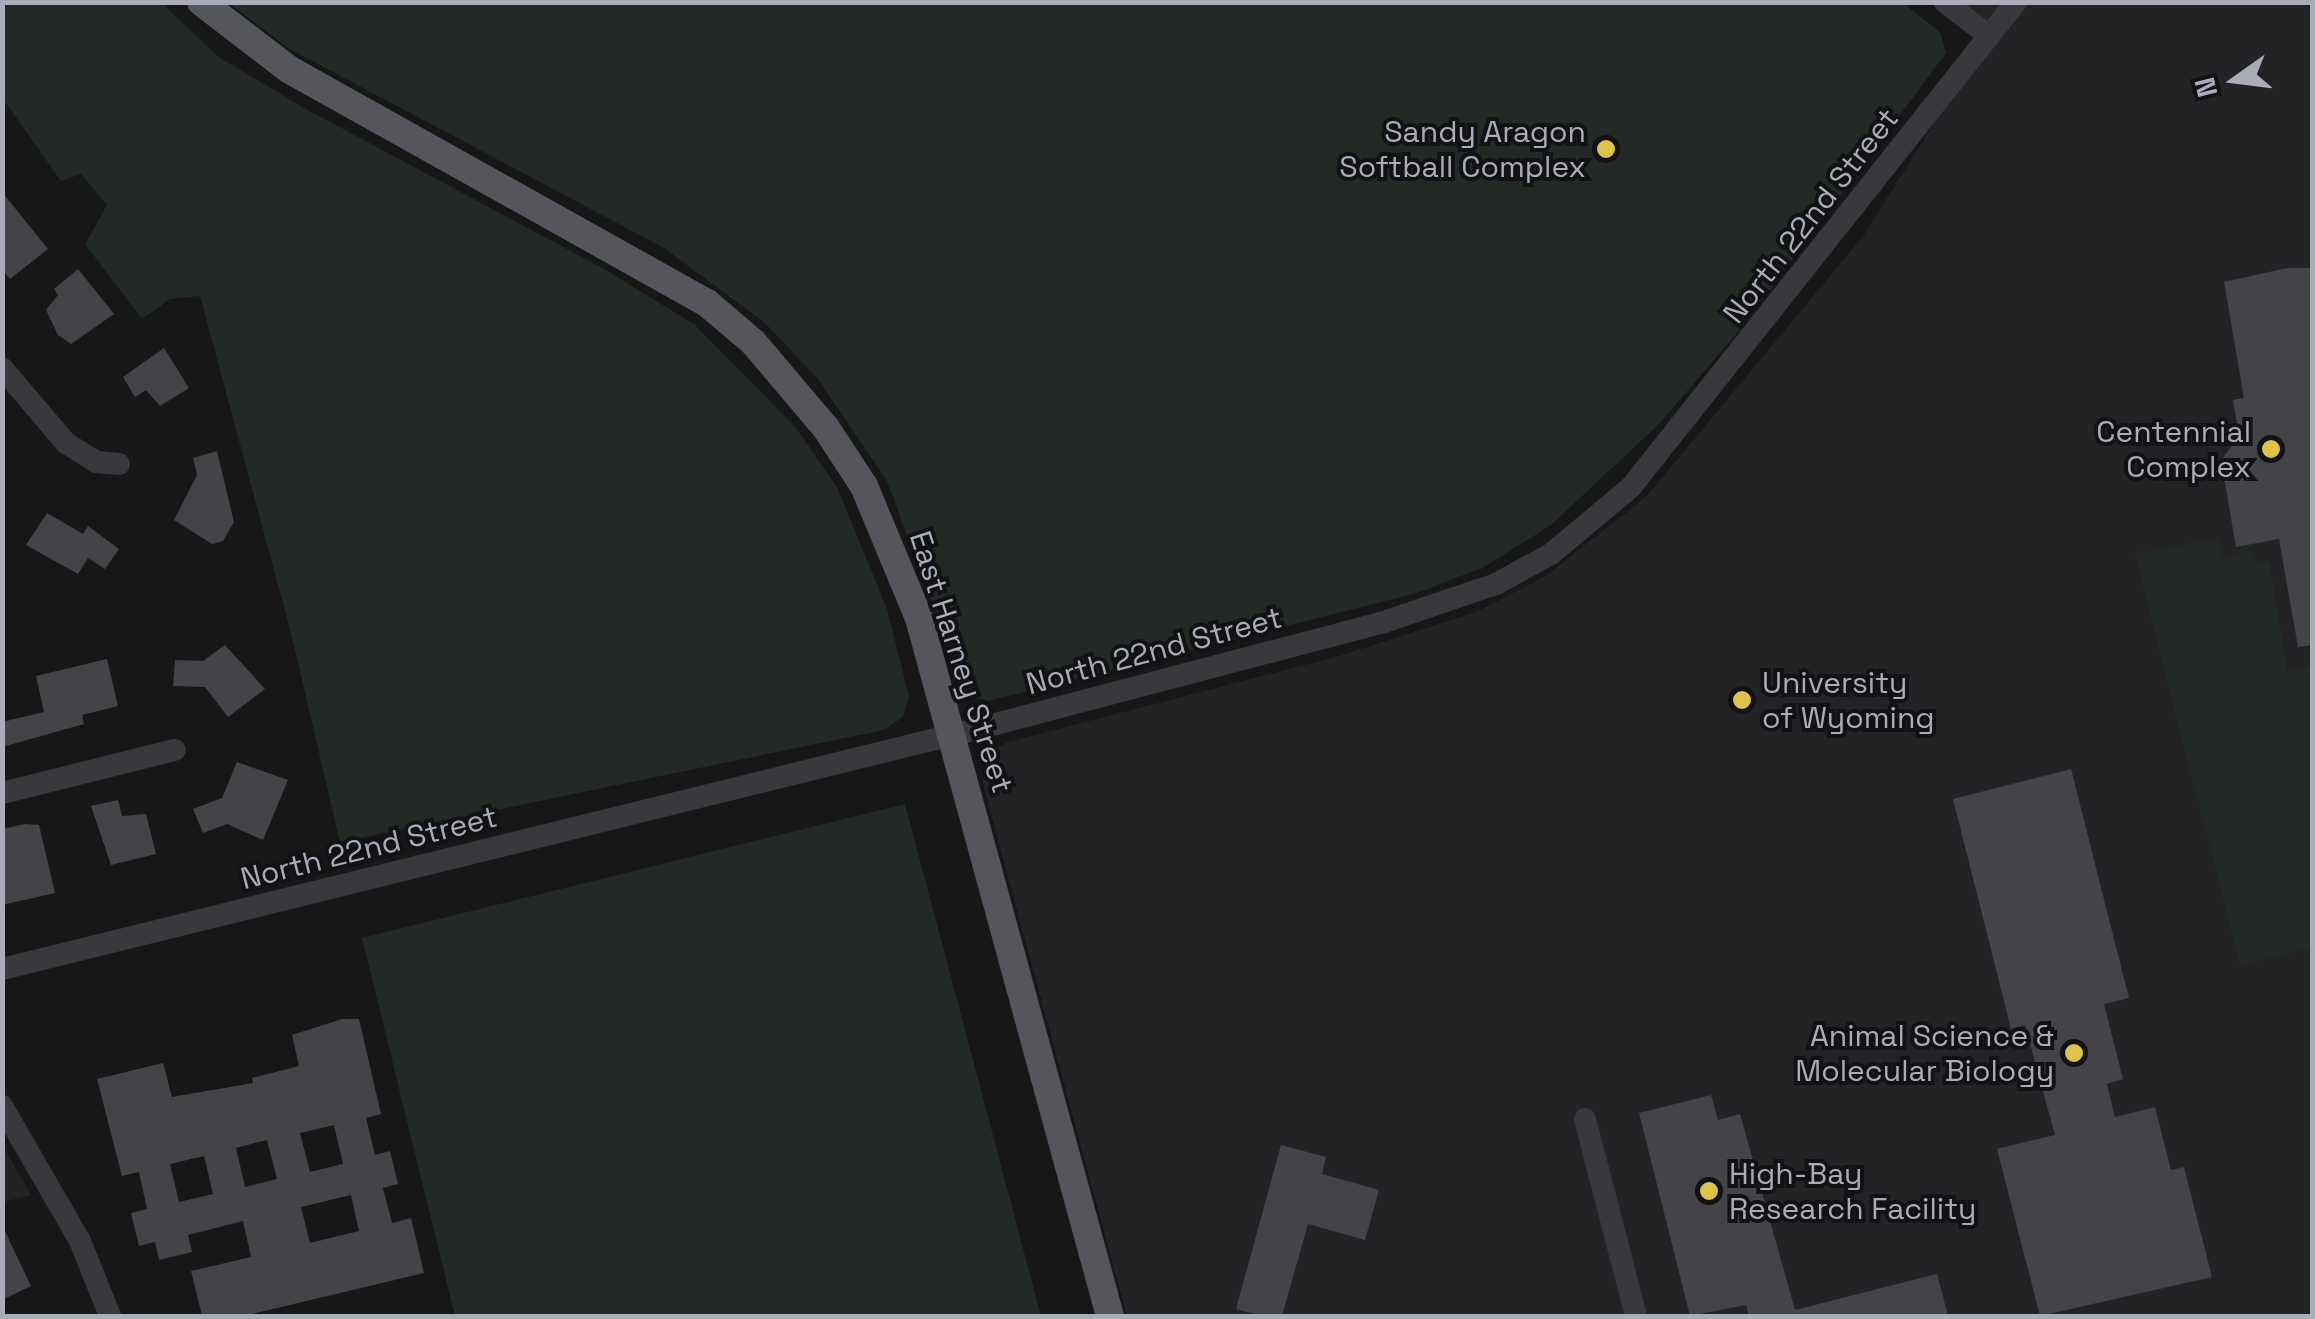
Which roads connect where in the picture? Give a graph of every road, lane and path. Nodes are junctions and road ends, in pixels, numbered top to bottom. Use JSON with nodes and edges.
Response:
{"nodes":[{"id":1,"x":201,"y":2,"type":"edge"},
{"id":2,"x":1944,"y":2,"type":"edge"},
{"id":3,"x":2016,"y":2,"type":"edge"},
{"id":4,"x":1988,"y":36,"type":"junction"},
{"id":5,"x":2,"y":368,"type":"edge"},
{"id":6,"x":119,"y":464,"type":"dead end"},
{"id":7,"x":954,"y":734,"type":"junction"},
{"id":8,"x":176,"y":750,"type":"dead end"},
{"id":9,"x":2,"y":793,"type":"edge"},
{"id":10,"x":2,"y":969,"type":"edge"},
{"id":11,"x":2,"y":1106,"type":"edge"},
{"id":12,"x":1585,"y":1119,"type":"dead end"},
{"id":13,"x":110,"y":1316,"type":"edge"},
{"id":14,"x":1110,"y":1316,"type":"edge"},
{"id":15,"x":1636,"y":1316,"type":"edge"}],
"edges":[{"from":1,"to":7,"type":"main road","name":"East Harney Street"},
{"from":2,"to":4,"type":"street"},
{"from":3,"to":4,"type":"street","name":"North 22nd Street"},
{"from":4,"to":7,"type":"street","name":"North 22nd Street"},
{"from":5,"to":6,"type":"street"},
{"from":7,"to":10,"type":"street","name":"North 22nd Street"},
{"from":7,"to":14,"type":"main road","name":"East Harney Street"},
{"from":8,"to":9,"type":"street"},
{"from":11,"to":13,"type":"street"},
{"from":12,"to":15,"type":"street"}]}
